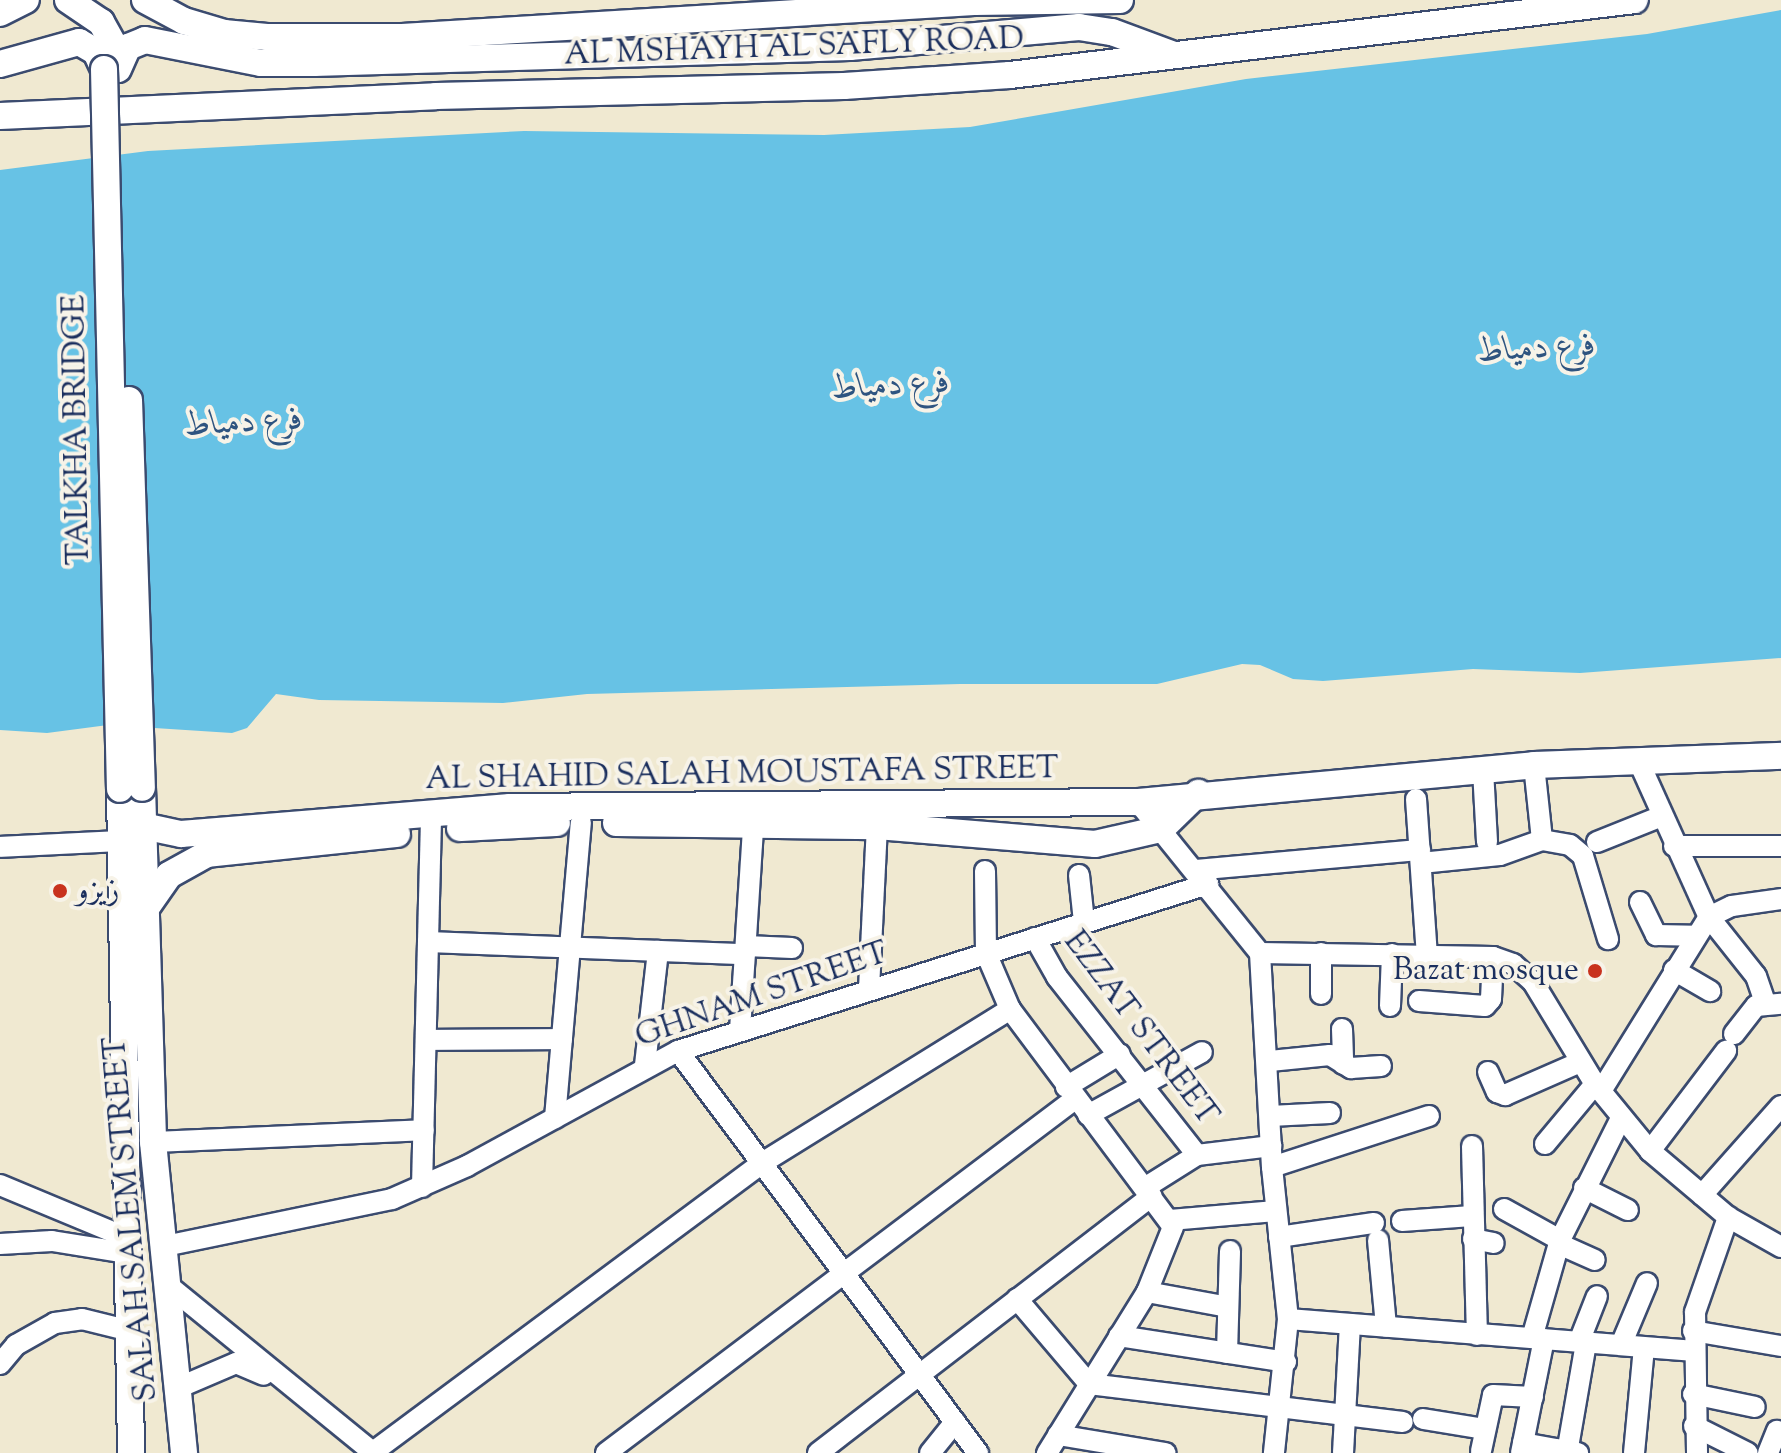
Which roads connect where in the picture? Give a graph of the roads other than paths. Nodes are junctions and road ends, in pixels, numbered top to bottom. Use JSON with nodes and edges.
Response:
{"nodes":[{"id":1,"x":26,"y":0,"type":"edge"},
{"id":2,"x":68,"y":0,"type":"edge"},
{"id":3,"x":146,"y":0,"type":"edge"},
{"id":4,"x":1120,"y":0,"type":"edge"},
{"id":5,"x":1635,"y":0,"type":"edge"},
{"id":6,"x":842,"y":5,"type":"edge"},
{"id":7,"x":0,"y":13,"type":"edge"},
{"id":8,"x":748,"y":17,"type":"junction"},
{"id":9,"x":750,"y":50,"type":"junction"},
{"id":10,"x":1176,"y":56,"type":"junction"},
{"id":11,"x":0,"y":64,"type":"edge"},
{"id":12,"x":111,"y":69,"type":"junction"},
{"id":13,"x":0,"y":116,"type":"edge"},
{"id":14,"x":1781,"y":756,"type":"edge"},
{"id":15,"x":1638,"y":760,"type":"junction"},
{"id":16,"x":1534,"y":765,"type":"junction"},
{"id":17,"x":1483,"y":770,"type":"junction"},
{"id":18,"x":131,"y":788,"type":"junction"},
{"id":19,"x":1198,"y":793,"type":"junction"},
{"id":20,"x":1416,"y":799,"type":"dead end"},
{"id":21,"x":1138,"y":802,"type":"junction"},
{"id":22,"x":1662,"y":816,"type":"junction"},
{"id":23,"x":431,"y":822,"type":"junction"},
{"id":24,"x":581,"y":822,"type":"junction"},
{"id":25,"x":143,"y":826,"type":"junction"},
{"id":26,"x":877,"y":826,"type":"junction"},
{"id":27,"x":753,"y":827,"type":"junction"},
{"id":28,"x":1161,"y":829,"type":"junction"},
{"id":29,"x":1542,"y":840,"type":"junction"},
{"id":30,"x":120,"y":841,"type":"junction"},
{"id":31,"x":1487,"y":842,"type":"dead end"},
{"id":32,"x":1597,"y":842,"type":"dead end"},
{"id":33,"x":1674,"y":846,"type":"junction"},
{"id":34,"x":1781,"y":846,"type":"edge"},
{"id":35,"x":0,"y":847,"type":"edge"},
{"id":36,"x":1421,"y":857,"type":"junction"},
{"id":37,"x":985,"y":871,"type":"dead end"},
{"id":38,"x":1079,"y":875,"type":"dead end"},
{"id":39,"x":1201,"y":877,"type":"junction"},
{"id":40,"x":1781,"y":899,"type":"edge"},
{"id":41,"x":1640,"y":902,"type":"dead end"},
{"id":42,"x":146,"y":908,"type":"junction"},
{"id":43,"x":1709,"y":917,"type":"junction"},
{"id":44,"x":1084,"y":922,"type":"junction"},
{"id":45,"x":1695,"y":936,"type":"junction"},
{"id":46,"x":1035,"y":938,"type":"junction"},
{"id":47,"x":1608,"y":939,"type":"dead end"},
{"id":48,"x":428,"y":942,"type":"junction"},
{"id":49,"x":570,"y":948,"type":"junction"},
{"id":50,"x":792,"y":948,"type":"dead end"},
{"id":51,"x":745,"y":950,"type":"junction"},
{"id":52,"x":658,"y":951,"type":"junction"},
{"id":53,"x":986,"y":953,"type":"junction"},
{"id":54,"x":1260,"y":953,"type":"junction"},
{"id":55,"x":1321,"y":953,"type":"junction"},
{"id":56,"x":1392,"y":954,"type":"junction"},
{"id":57,"x":1427,"y":955,"type":"junction"},
{"id":58,"x":1493,"y":957,"type":"junction"},
{"id":59,"x":1674,"y":970,"type":"junction"},
{"id":60,"x":869,"y":989,"type":"junction"},
{"id":61,"x":1710,"y":991,"type":"dead end"},
{"id":62,"x":1321,"y":994,"type":"dead end"},
{"id":63,"x":1419,"y":1001,"type":"dead end"},
{"id":64,"x":1773,"y":1003,"type":"edge"},
{"id":65,"x":1390,"y":1006,"type":"dead end"},
{"id":66,"x":1010,"y":1009,"type":"junction"},
{"id":67,"x":1342,"y":1029,"type":"dead end"},
{"id":68,"x":740,"y":1030,"type":"junction"},
{"id":69,"x":562,"y":1039,"type":"junction"},
{"id":70,"x":426,"y":1040,"type":"junction"},
{"id":71,"x":678,"y":1051,"type":"junction"},
{"id":72,"x":1202,"y":1052,"type":"dead end"},
{"id":73,"x":1120,"y":1054,"type":"junction"},
{"id":74,"x":1270,"y":1061,"type":"junction"},
{"id":75,"x":1580,"y":1062,"type":"junction"},
{"id":76,"x":1343,"y":1064,"type":"junction"},
{"id":77,"x":645,"y":1065,"type":"junction"},
{"id":78,"x":1381,"y":1066,"type":"dead end"},
{"id":79,"x":1488,"y":1072,"type":"dead end"},
{"id":80,"x":1143,"y":1084,"type":"junction"},
{"id":81,"x":1598,"y":1087,"type":"junction"},
{"id":82,"x":1077,"y":1100,"type":"junction"},
{"id":83,"x":1781,"y":1106,"type":"edge"},
{"id":84,"x":1330,"y":1113,"type":"dead end"},
{"id":85,"x":1270,"y":1116,"type":"junction"},
{"id":86,"x":1429,"y":1116,"type":"dead end"},
{"id":87,"x":555,"y":1118,"type":"junction"},
{"id":88,"x":1621,"y":1118,"type":"junction"},
{"id":89,"x":424,"y":1130,"type":"junction"},
{"id":90,"x":153,"y":1142,"type":"junction"},
{"id":91,"x":1545,"y":1144,"type":"dead end"},
{"id":92,"x":1472,"y":1146,"type":"dead end"},
{"id":93,"x":1650,"y":1151,"type":"junction"},
{"id":94,"x":1197,"y":1155,"type":"junction"},
{"id":95,"x":1271,"y":1157,"type":"junction"},
{"id":96,"x":762,"y":1163,"type":"junction"},
{"id":97,"x":0,"y":1185,"type":"edge"},
{"id":98,"x":422,"y":1187,"type":"junction"},
{"id":99,"x":1584,"y":1188,"type":"junction"},
{"id":100,"x":1149,"y":1191,"type":"junction"},
{"id":101,"x":1702,"y":1195,"type":"junction"},
{"id":102,"x":1504,"y":1209,"type":"dead end"},
{"id":103,"x":1628,"y":1210,"type":"dead end"},
{"id":104,"x":1276,"y":1211,"type":"junction"},
{"id":105,"x":1472,"y":1216,"type":"junction"},
{"id":106,"x":1728,"y":1217,"type":"junction"},
{"id":107,"x":1170,"y":1220,"type":"junction"},
{"id":108,"x":1402,"y":1221,"type":"dead end"},
{"id":109,"x":1279,"y":1237,"type":"junction"},
{"id":110,"x":1473,"y":1239,"type":"junction"},
{"id":111,"x":1560,"y":1242,"type":"junction"},
{"id":112,"x":1494,"y":1243,"type":"dead end"},
{"id":113,"x":0,"y":1244,"type":"edge"},
{"id":114,"x":126,"y":1245,"type":"junction"},
{"id":115,"x":165,"y":1246,"type":"junction"},
{"id":116,"x":1781,"y":1247,"type":"edge"},
{"id":117,"x":1230,"y":1251,"type":"dead end"},
{"id":118,"x":1595,"y":1260,"type":"dead end"},
{"id":119,"x":843,"y":1272,"type":"junction"},
{"id":120,"x":1647,"y":1283,"type":"dead end"},
{"id":121,"x":169,"y":1286,"type":"junction"},
{"id":122,"x":1147,"y":1292,"type":"junction"},
{"id":123,"x":1597,"y":1296,"type":"dead end"},
{"id":124,"x":1017,"y":1299,"type":"junction"},
{"id":125,"x":1228,"y":1307,"type":"junction"},
{"id":126,"x":1288,"y":1319,"type":"junction"},
{"id":127,"x":1350,"y":1324,"type":"junction"},
{"id":128,"x":1386,"y":1327,"type":"junction"},
{"id":129,"x":131,"y":1331,"type":"junction"},
{"id":130,"x":1477,"y":1335,"type":"junction"},
{"id":131,"x":1119,"y":1336,"type":"junction"},
{"id":132,"x":1538,"y":1339,"type":"junction"},
{"id":133,"x":1692,"y":1341,"type":"junction"},
{"id":134,"x":8,"y":1342,"type":"edge"},
{"id":135,"x":1582,"y":1342,"type":"junction"},
{"id":136,"x":1621,"y":1345,"type":"junction"},
{"id":137,"x":1781,"y":1346,"type":"edge"},
{"id":138,"x":1644,"y":1347,"type":"junction"},
{"id":139,"x":1227,"y":1353,"type":"junction"},
{"id":140,"x":1286,"y":1362,"type":"junction"},
{"id":141,"x":0,"y":1364,"type":"edge"},
{"id":142,"x":919,"y":1373,"type":"junction"},
{"id":143,"x":1089,"y":1384,"type":"junction"},
{"id":144,"x":180,"y":1387,"type":"junction"},
{"id":145,"x":1693,"y":1394,"type":"junction"},
{"id":146,"x":1533,"y":1397,"type":"junction"},
{"id":147,"x":1281,"y":1407,"type":"junction"},
{"id":148,"x":1755,"y":1407,"type":"dead end"},
{"id":149,"x":1345,"y":1415,"type":"junction"},
{"id":150,"x":955,"y":1422,"type":"junction"},
{"id":151,"x":1694,"y":1426,"type":"junction"},
{"id":152,"x":1485,"y":1429,"type":"junction"},
{"id":153,"x":1777,"y":1431,"type":"dead end"},
{"id":154,"x":1058,"y":1435,"type":"junction"},
{"id":155,"x":1522,"y":1448,"type":"edge"},
{"id":156,"x":1481,"y":1451,"type":"dead end"},
{"id":157,"x":374,"y":1452,"type":"edge"},
{"id":158,"x":1571,"y":1452,"type":"edge"},
{"id":159,"x":131,"y":1453,"type":"edge"},
{"id":160,"x":184,"y":1453,"type":"edge"},
{"id":161,"x":358,"y":1453,"type":"edge"},
{"id":162,"x":606,"y":1453,"type":"edge"},
{"id":163,"x":818,"y":1453,"type":"edge"},
{"id":164,"x":930,"y":1453,"type":"edge"},
{"id":165,"x":978,"y":1453,"type":"edge"},
{"id":166,"x":1047,"y":1453,"type":"edge"},
{"id":167,"x":1166,"y":1453,"type":"edge"},
{"id":168,"x":1274,"y":1453,"type":"edge"},
{"id":169,"x":1343,"y":1453,"type":"edge"},
{"id":170,"x":1634,"y":1453,"type":"edge"},
{"id":171,"x":1697,"y":1453,"type":"edge"},
{"id":172,"x":1748,"y":1453,"type":"edge"},
{"id":173,"x":1768,"y":1453,"type":"edge"}],
"edges":[{"from":1,"to":7,"type":"main road"},
{"from":2,"to":12,"type":"main road","name":"TALKHA BRIDGE"},
{"from":3,"to":8,"type":"main road"},
{"from":4,"to":6,"type":"main road"},
{"from":5,"to":10,"type":"main road","name":"AL MSHAYH AL SAFLY ROAD"},
{"from":6,"to":8,"type":"main road"},
{"from":8,"to":9,"type":"main road"},
{"from":9,"to":10,"type":"main road"},
{"from":9,"to":12,"type":"main road"},
{"from":10,"to":13,"type":"main road","name":"AL MSHAYH AL SAFLY ROAD"},
{"from":11,"to":12,"type":"main road"},
{"from":12,"to":18,"type":"main road","name":"TALKHA BRIDGE","bridge":true},
{"from":14,"to":15,"type":"main road","name":"AL SHAHID SALAH MOUSTAFA STREET"},
{"from":15,"to":16,"type":"main road","name":"AL SHAHID SALAH MOUSTAFA STREET"},
{"from":15,"to":22,"type":"street"},
{"from":16,"to":17,"type":"main road","name":"AL SHAHID SALAH MOUSTAFA STREET"},
{"from":16,"to":29,"type":"street"},
{"from":17,"to":19,"type":"main road","name":"AL SHAHID SALAH MOUSTAFA STREET"},
{"from":17,"to":31,"type":"street"},
{"from":18,"to":25,"type":"main road","name":"SALAH SALEM STREET"},
{"from":18,"to":30,"type":"main road","name":"SALAH SALEM STREET"},
{"from":19,"to":21,"type":"main road","name":"AL SHAHID SALAH MOUSTAFA STREET"},
{"from":19,"to":28,"type":"main road"},
{"from":20,"to":36,"type":"street"},
{"from":21,"to":23,"type":"main road","name":"AL SHAHID SALAH MOUSTAFA STREET"},
{"from":21,"to":28,"type":"street"},
{"from":22,"to":32,"type":"street"},
{"from":22,"to":33,"type":"street"},
{"from":23,"to":24,"type":"main road","name":"AL SHAHID SALAH MOUSTAFA STREET"},
{"from":23,"to":25,"type":"main road","name":"AL SHAHID SALAH MOUSTAFA STREET"},
{"from":23,"to":42,"type":"main road","name":"AL SHAHID SALAH MOUSTAFA STREET"},
{"from":23,"to":48,"type":"street"},
{"from":24,"to":27,"type":"main road","name":"AL SHAHID SALAH MOUSTAFA STREET"},
{"from":24,"to":49,"type":"street"},
{"from":25,"to":42,"type":"main road","name":"SALAH SALEM STREET"},
{"from":26,"to":27,"type":"main road","name":"AL SHAHID SALAH MOUSTAFA STREET"},
{"from":26,"to":28,"type":"main road","name":"AL SHAHID SALAH MOUSTAFA STREET"},
{"from":26,"to":60,"type":"street"},
{"from":27,"to":51,"type":"street"},
{"from":28,"to":39,"type":"street"},
{"from":29,"to":36,"type":"street","name":"GHNAM STREET"},
{"from":29,"to":47,"type":"street"},
{"from":30,"to":35,"type":"street"},
{"from":30,"to":114,"type":"main road","name":"SALAH SALEM STREET"},
{"from":33,"to":34,"type":"street"},
{"from":33,"to":43,"type":"street"},
{"from":36,"to":39,"type":"street","name":"GHNAM STREET"},
{"from":36,"to":57,"type":"street"},
{"from":37,"to":53,"type":"street"},
{"from":38,"to":44,"type":"street"},
{"from":39,"to":44,"type":"street","name":"GHNAM STREET"},
{"from":39,"to":54,"type":"street"},
{"from":40,"to":43,"type":"street"},
{"from":41,"to":45,"type":"street"},
{"from":42,"to":90,"type":"main road","name":"SALAH SALEM STREET"},
{"from":43,"to":45,"type":"street"},
{"from":43,"to":64,"type":"street"},
{"from":44,"to":46,"type":"street","name":"GHNAM STREET"},
{"from":45,"to":59,"type":"street"},
{"from":46,"to":53,"type":"street","name":"GHNAM STREET"},
{"from":46,"to":73,"type":"street","name":"EZZAT STREET"},
{"from":48,"to":49,"type":"street"},
{"from":48,"to":70,"type":"street"},
{"from":49,"to":52,"type":"street"},
{"from":49,"to":69,"type":"street"},
{"from":50,"to":51,"type":"street"},
{"from":51,"to":52,"type":"street"},
{"from":51,"to":68,"type":"street"},
{"from":52,"to":77,"type":"street"},
{"from":53,"to":60,"type":"street","name":"GHNAM STREET"},
{"from":53,"to":66,"type":"street"},
{"from":54,"to":55,"type":"street"},
{"from":54,"to":74,"type":"street"},
{"from":55,"to":56,"type":"street"},
{"from":55,"to":62,"type":"street"},
{"from":56,"to":57,"type":"street"},
{"from":56,"to":65,"type":"street"},
{"from":57,"to":58,"type":"street"},
{"from":58,"to":63,"type":"street"},
{"from":58,"to":75,"type":"street"},
{"from":59,"to":61,"type":"street"},
{"from":59,"to":81,"type":"street"},
{"from":60,"to":68,"type":"street","name":"GHNAM STREET"},
{"from":64,"to":93,"type":"street"},
{"from":66,"to":82,"type":"street"},
{"from":66,"to":96,"type":"street"},
{"from":67,"to":76,"type":"street"},
{"from":68,"to":71,"type":"street","name":"GHNAM STREET"},
{"from":69,"to":70,"type":"street"},
{"from":69,"to":87,"type":"street"},
{"from":70,"to":89,"type":"street"},
{"from":71,"to":77,"type":"street","name":"GHNAM STREET"},
{"from":71,"to":96,"type":"street"},
{"from":72,"to":80,"type":"street"},
{"from":73,"to":80,"type":"street","name":"EZZAT STREET"},
{"from":73,"to":82,"type":"street"},
{"from":74,"to":76,"type":"street"},
{"from":74,"to":85,"type":"street"},
{"from":75,"to":79,"type":"street"},
{"from":75,"to":81,"type":"street"},
{"from":76,"to":78,"type":"street"},
{"from":77,"to":87,"type":"street","name":"GHNAM STREET"},
{"from":80,"to":82,"type":"street"},
{"from":80,"to":94,"type":"street","name":"EZZAT STREET"},
{"from":81,"to":88,"type":"street"},
{"from":81,"to":91,"type":"street"},
{"from":82,"to":100,"type":"street"},
{"from":82,"to":119,"type":"street"},
{"from":83,"to":101,"type":"street"},
{"from":84,"to":85,"type":"street"},
{"from":85,"to":95,"type":"street"},
{"from":86,"to":95,"type":"street"},
{"from":87,"to":98,"type":"street","name":"GHNAM STREET"},
{"from":88,"to":93,"type":"street"},
{"from":88,"to":99,"type":"street"},
{"from":89,"to":90,"type":"street"},
{"from":89,"to":98,"type":"street"},
{"from":90,"to":115,"type":"main road","name":"SALAH SALEM STREET"},
{"from":92,"to":105,"type":"street"},
{"from":93,"to":101,"type":"street"},
{"from":94,"to":95,"type":"street"},
{"from":94,"to":100,"type":"street"},
{"from":95,"to":104,"type":"street"},
{"from":96,"to":119,"type":"street"},
{"from":96,"to":157,"type":"street"},
{"from":97,"to":114,"type":"street"},
{"from":98,"to":115,"type":"street","name":"GHNAM STREET"},
{"from":99,"to":103,"type":"street"},
{"from":99,"to":111,"type":"street"},
{"from":100,"to":107,"type":"street"},
{"from":100,"to":124,"type":"street"},
{"from":101,"to":106,"type":"street"},
{"from":102,"to":111,"type":"street"},
{"from":104,"to":107,"type":"street"},
{"from":104,"to":109,"type":"street"},
{"from":105,"to":108,"type":"street"},
{"from":105,"to":110,"type":"street"},
{"from":106,"to":116,"type":"street"},
{"from":106,"to":133,"type":"street"},
{"from":107,"to":122,"type":"street"},
{"from":109,"to":126,"type":"street"},
{"from":109,"to":128,"type":"street"},
{"from":110,"to":112,"type":"street"},
{"from":110,"to":130,"type":"street"},
{"from":111,"to":118,"type":"street"},
{"from":111,"to":132,"type":"street"},
{"from":113,"to":114,"type":"street"},
{"from":114,"to":129,"type":"main road","name":"SALAH SALEM STREET"},
{"from":115,"to":121,"type":"main road","name":"SALAH SALEM STREET"},
{"from":117,"to":125,"type":"street"},
{"from":119,"to":142,"type":"street"},
{"from":119,"to":162,"type":"street"},
{"from":120,"to":136,"type":"street"},
{"from":121,"to":144,"type":"main road","name":"SALAH SALEM STREET"},
{"from":121,"to":157,"type":"street"},
{"from":122,"to":125,"type":"street"},
{"from":122,"to":131,"type":"street"},
{"from":123,"to":135,"type":"street"},
{"from":124,"to":142,"type":"street"},
{"from":124,"to":143,"type":"street"},
{"from":125,"to":139,"type":"street"},
{"from":126,"to":127,"type":"street"},
{"from":126,"to":140,"type":"street"},
{"from":127,"to":128,"type":"street"},
{"from":127,"to":149,"type":"street"},
{"from":128,"to":130,"type":"street"},
{"from":129,"to":134,"type":"street"},
{"from":129,"to":159,"type":"main road","name":"SALAH SALEM STREET"},
{"from":130,"to":132,"type":"street"},
{"from":131,"to":139,"type":"street"},
{"from":131,"to":143,"type":"street"},
{"from":132,"to":135,"type":"street"},
{"from":132,"to":146,"type":"street"},
{"from":133,"to":137,"type":"street"},
{"from":133,"to":138,"type":"street"},
{"from":133,"to":145,"type":"street"},
{"from":134,"to":141,"type":"street"},
{"from":135,"to":136,"type":"street"},
{"from":135,"to":158,"type":"street"},
{"from":136,"to":138,"type":"street"},
{"from":138,"to":170,"type":"street"},
{"from":139,"to":140,"type":"street"},
{"from":140,"to":147,"type":"street"},
{"from":142,"to":150,"type":"street"},
{"from":142,"to":163,"type":"street"},
{"from":143,"to":147,"type":"street"},
{"from":143,"to":154,"type":"street"},
{"from":144,"to":160,"type":"main road","name":"SALAH SALEM STREET"},
{"from":144,"to":161,"type":"street"},
{"from":145,"to":148,"type":"street"},
{"from":145,"to":151,"type":"street"},
{"from":146,"to":152,"type":"street"},
{"from":146,"to":155,"type":"street"},
{"from":147,"to":149,"type":"street"},
{"from":147,"to":168,"type":"street"},
{"from":149,"to":152,"type":"street"},
{"from":149,"to":169,"type":"street"},
{"from":150,"to":164,"type":"street"},
{"from":150,"to":165,"type":"street"},
{"from":151,"to":171,"type":"street"},
{"from":151,"to":172,"type":"street"},
{"from":152,"to":156,"type":"street"},
{"from":153,"to":173,"type":"street"},
{"from":154,"to":166,"type":"street"},
{"from":154,"to":167,"type":"street"},
{"from":155,"to":158,"type":"street"}]}
